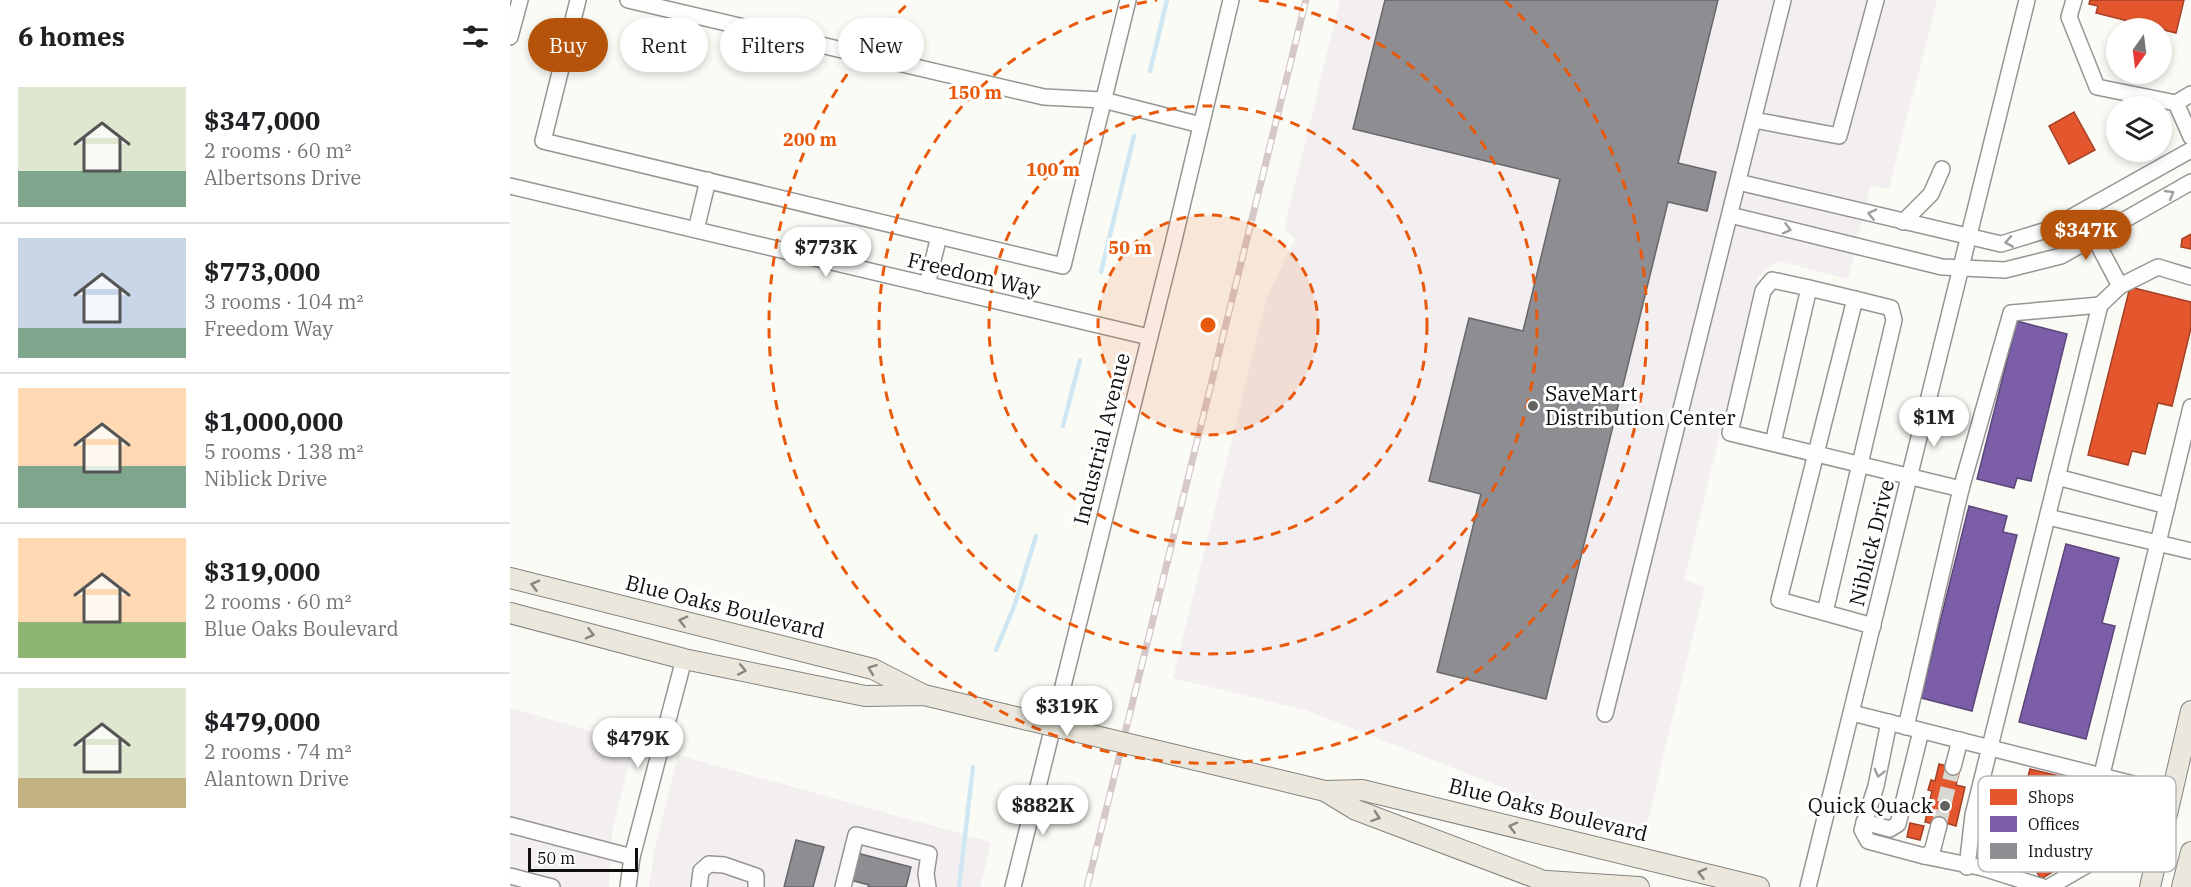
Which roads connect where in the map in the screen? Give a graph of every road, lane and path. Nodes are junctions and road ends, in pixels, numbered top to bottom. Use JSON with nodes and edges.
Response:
{"nodes":[{"id":1,"x":520,"y":0,"type":"edge"},
{"id":2,"x":578,"y":0,"type":"edge"},
{"id":3,"x":628,"y":0,"type":"edge"},
{"id":4,"x":1128,"y":0,"type":"edge"},
{"id":5,"x":1231,"y":0,"type":"edge"},
{"id":6,"x":1783,"y":0,"type":"edge"},
{"id":7,"x":1876,"y":0,"type":"edge"},
{"id":8,"x":2027,"y":0,"type":"edge"},
{"id":9,"x":2074,"y":0,"type":"edge"},
{"id":10,"x":510,"y":37,"type":"edge"},
{"id":11,"x":2191,"y":94,"type":"edge"},
{"id":12,"x":1103,"y":100,"type":"junction"},
{"id":13,"x":2176,"y":103,"type":"junction"},
{"id":14,"x":1754,"y":120,"type":"junction"},
{"id":15,"x":1201,"y":124,"type":"junction"},
{"id":16,"x":2191,"y":137,"type":"edge"},
{"id":17,"x":2191,"y":150,"type":"edge"},
{"id":18,"x":1942,"y":169,"type":"dead end"},
{"id":19,"x":708,"y":180,"type":"junction"},
{"id":20,"x":1738,"y":182,"type":"junction"},
{"id":21,"x":2191,"y":182,"type":"edge"},
{"id":22,"x":510,"y":186,"type":"edge"},
{"id":23,"x":1730,"y":215,"type":"junction"},
{"id":24,"x":1903,"y":222,"type":"junction"},
{"id":25,"x":696,"y":230,"type":"junction"},
{"id":26,"x":939,"y":236,"type":"junction"},
{"id":27,"x":2094,"y":237,"type":"junction"},
{"id":28,"x":1970,"y":238,"type":"junction"},
{"id":29,"x":1962,"y":269,"type":"junction"},
{"id":30,"x":2191,"y":277,"type":"edge"},
{"id":31,"x":927,"y":285,"type":"junction"},
{"id":32,"x":2120,"y":286,"type":"junction"},
{"id":33,"x":1809,"y":288,"type":"junction"},
{"id":34,"x":1855,"y":299,"type":"junction"},
{"id":35,"x":2100,"y":305,"type":"junction"},
{"id":36,"x":1149,"y":337,"type":"junction"},
{"id":37,"x":2191,"y":407,"type":"edge"},
{"id":38,"x":1773,"y":443,"type":"junction"},
{"id":39,"x":1816,"y":454,"type":"junction"},
{"id":40,"x":1859,"y":464,"type":"junction"},
{"id":41,"x":1910,"y":477,"type":"junction"},
{"id":42,"x":2057,"y":477,"type":"junction"},
{"id":43,"x":1961,"y":489,"type":"junction"},
{"id":44,"x":2167,"y":506,"type":"junction"},
{"id":45,"x":2048,"y":517,"type":"junction"},
{"id":46,"x":2157,"y":543,"type":"junction"},
{"id":47,"x":2191,"y":551,"type":"edge"},
{"id":48,"x":510,"y":578,"type":"edge"},
{"id":49,"x":1825,"y":612,"type":"junction"},
{"id":50,"x":510,"y":613,"type":"edge"},
{"id":51,"x":1873,"y":626,"type":"junction"},
{"id":52,"x":684,"y":659,"type":"junction"},
{"id":53,"x":924,"y":696,"type":"junction"},
{"id":54,"x":2191,"y":711,"type":"edge"},
{"id":55,"x":1852,"y":713,"type":"junction"},
{"id":56,"x":1605,"y":714,"type":"dead end"},
{"id":57,"x":1888,"y":722,"type":"junction"},
{"id":58,"x":1914,"y":729,"type":"junction"},
{"id":59,"x":1960,"y":740,"type":"junction"},
{"id":60,"x":1990,"y":748,"type":"junction"},
{"id":61,"x":1953,"y":767,"type":"tunnel mouth"},
{"id":62,"x":1983,"y":776,"type":"edge"},
{"id":63,"x":2094,"y":776,"type":"edge"},
{"id":64,"x":2101,"y":776,"type":"edge"},
{"id":65,"x":2176,"y":780,"type":"edge"},
{"id":66,"x":1325,"y":791,"type":"junction"},
{"id":67,"x":1978,"y":795,"type":"edge"},
{"id":68,"x":1864,"y":822,"type":"junction"},
{"id":69,"x":510,"y":825,"type":"edge"},
{"id":70,"x":1938,"y":825,"type":"tunnel mouth"},
{"id":71,"x":2191,"y":852,"type":"edge"},
{"id":72,"x":1924,"y":856,"type":"junction"},
{"id":73,"x":632,"y":858,"type":"junction"},
{"id":74,"x":1968,"y":867,"type":"junction"},
{"id":75,"x":1978,"y":868,"type":"edge"},
{"id":76,"x":1996,"y":872,"type":"edge"},
{"id":77,"x":2074,"y":872,"type":"edge"},
{"id":78,"x":510,"y":876,"type":"edge"},
{"id":79,"x":2152,"y":879,"type":"edge"},
{"id":80,"x":1541,"y":880,"type":"junction"},
{"id":81,"x":550,"y":887,"type":"edge"},
{"id":82,"x":628,"y":887,"type":"edge"},
{"id":83,"x":699,"y":887,"type":"edge"},
{"id":84,"x":756,"y":887,"type":"edge"},
{"id":85,"x":843,"y":887,"type":"edge"},
{"id":86,"x":928,"y":887,"type":"edge"},
{"id":87,"x":1013,"y":887,"type":"edge"},
{"id":88,"x":1560,"y":887,"type":"edge"},
{"id":89,"x":1639,"y":887,"type":"edge"},
{"id":90,"x":1759,"y":887,"type":"edge"},
{"id":91,"x":1808,"y":887,"type":"edge"},
{"id":92,"x":2043,"y":887,"type":"edge"},
{"id":93,"x":2049,"y":887,"type":"edge"},
{"id":94,"x":2143,"y":887,"type":"edge"},
{"id":95,"x":2182,"y":887,"type":"edge"}],
"edges":[{"from":1,"to":10,"type":"street"},
{"from":2,"to":19,"type":"street"},
{"from":3,"to":12,"type":"street"},
{"from":4,"to":12,"type":"street"},
{"from":5,"to":15,"type":"street","name":"Industrial Avenue"},
{"from":6,"to":14,"type":"street"},
{"from":7,"to":14,"type":"street"},
{"from":8,"to":28,"type":"street","name":"Niblick Drive"},
{"from":9,"to":13,"type":"street"},
{"from":11,"to":13,"type":"street"},
{"from":12,"to":15,"type":"street"},
{"from":12,"to":26,"type":"street"},
{"from":13,"to":16,"type":"street"},
{"from":14,"to":20,"type":"street"},
{"from":15,"to":36,"type":"street","name":"Industrial Avenue"},
{"from":17,"to":28,"type":"street","one_way":true},
{"from":18,"to":24,"type":"street"},
{"from":19,"to":25,"type":"street"},
{"from":19,"to":26,"type":"street"},
{"from":20,"to":23,"type":"street"},
{"from":24,"to":20,"type":"street","one_way":true},
{"from":27,"to":21,"type":"street","one_way":true},
{"from":22,"to":25,"type":"street","name":"Freedom Way"},
{"from":23,"to":29,"type":"street","one_way":true},
{"from":23,"to":56,"type":"street"},
{"from":24,"to":28,"type":"street"},
{"from":25,"to":31,"type":"street","name":"Freedom Way"},
{"from":26,"to":31,"type":"street"},
{"from":27,"to":29,"type":"street"},
{"from":27,"to":32,"type":"street"},
{"from":28,"to":29,"type":"street","name":"Niblick Drive"},
{"from":29,"to":41,"type":"street","name":"Niblick Drive"},
{"from":30,"to":32,"type":"street"},
{"from":31,"to":36,"type":"street","name":"Freedom Way"},
{"from":32,"to":35,"type":"street"},
{"from":33,"to":34,"type":"street"},
{"from":33,"to":38,"type":"street"},
{"from":33,"to":38,"type":"street"},
{"from":34,"to":39,"type":"street"},
{"from":34,"to":40,"type":"street"},
{"from":35,"to":42,"type":"street"},
{"from":35,"to":43,"type":"street"},
{"from":36,"to":87,"type":"street","name":"Industrial Avenue"},
{"from":37,"to":44,"type":"street"},
{"from":38,"to":39,"type":"street"},
{"from":39,"to":40,"type":"street"},
{"from":39,"to":49,"type":"street"},
{"from":40,"to":41,"type":"street"},
{"from":40,"to":49,"type":"street"},
{"from":41,"to":43,"type":"street"},
{"from":41,"to":51,"type":"street","name":"Niblick Drive"},
{"from":42,"to":44,"type":"street"},
{"from":42,"to":45,"type":"street"},
{"from":43,"to":58,"type":"street"},
{"from":44,"to":46,"type":"street"},
{"from":45,"to":46,"type":"street"},
{"from":45,"to":60,"type":"street"},
{"from":46,"to":47,"type":"street"},
{"from":46,"to":64,"type":"street"},
{"from":53,"to":48,"type":"main road","name":"Blue Oaks Boulevard","one_way":true},
{"from":49,"to":51,"type":"street"},
{"from":50,"to":52,"type":"main road","name":"Blue Oaks Boulevard","one_way":true},
{"from":51,"to":55,"type":"street","name":"Niblick Drive"},
{"from":52,"to":53,"type":"main road","name":"Blue Oaks Boulevard","one_way":true},
{"from":52,"to":73,"type":"street"},
{"from":53,"to":66,"type":"main road","name":"Blue Oaks Boulevard","bridge":true},
{"from":54,"to":65,"type":"main road"},
{"from":55,"to":57,"type":"street"},
{"from":55,"to":91,"type":"street","name":"Niblick Drive"},
{"from":57,"to":58,"type":"street"},
{"from":57,"to":68,"type":"street","one_way":true},
{"from":58,"to":59,"type":"street"},
{"from":58,"to":68,"type":"street"},
{"from":59,"to":60,"type":"street"},
{"from":59,"to":61,"type":"street"},
{"from":60,"to":62,"type":"street"},
{"from":60,"to":63,"type":"street"},
{"from":66,"to":80,"type":"main road","name":"Blue Oaks Boulevard","one_way":true},
{"from":90,"to":66,"type":"main road","name":"Blue Oaks Boulevard","one_way":true},
{"from":67,"to":74,"type":"street"},
{"from":68,"to":72,"type":"street"},
{"from":69,"to":73,"type":"street"},
{"from":70,"to":72,"type":"street"},
{"from":71,"to":95,"type":"main road"},
{"from":72,"to":74,"type":"street"},
{"from":73,"to":82,"type":"street"},
{"from":74,"to":75,"type":"street"},
{"from":76,"to":92,"type":"street"},
{"from":77,"to":93,"type":"street"},
{"from":78,"to":81,"type":"street"},
{"from":79,"to":94,"type":"main road"},
{"from":80,"to":88,"type":"main road","name":"Blue Oaks Boulevard"},
{"from":80,"to":89,"type":"main road"},
{"from":83,"to":84,"type":"street"},
{"from":85,"to":86,"type":"street"}]}
